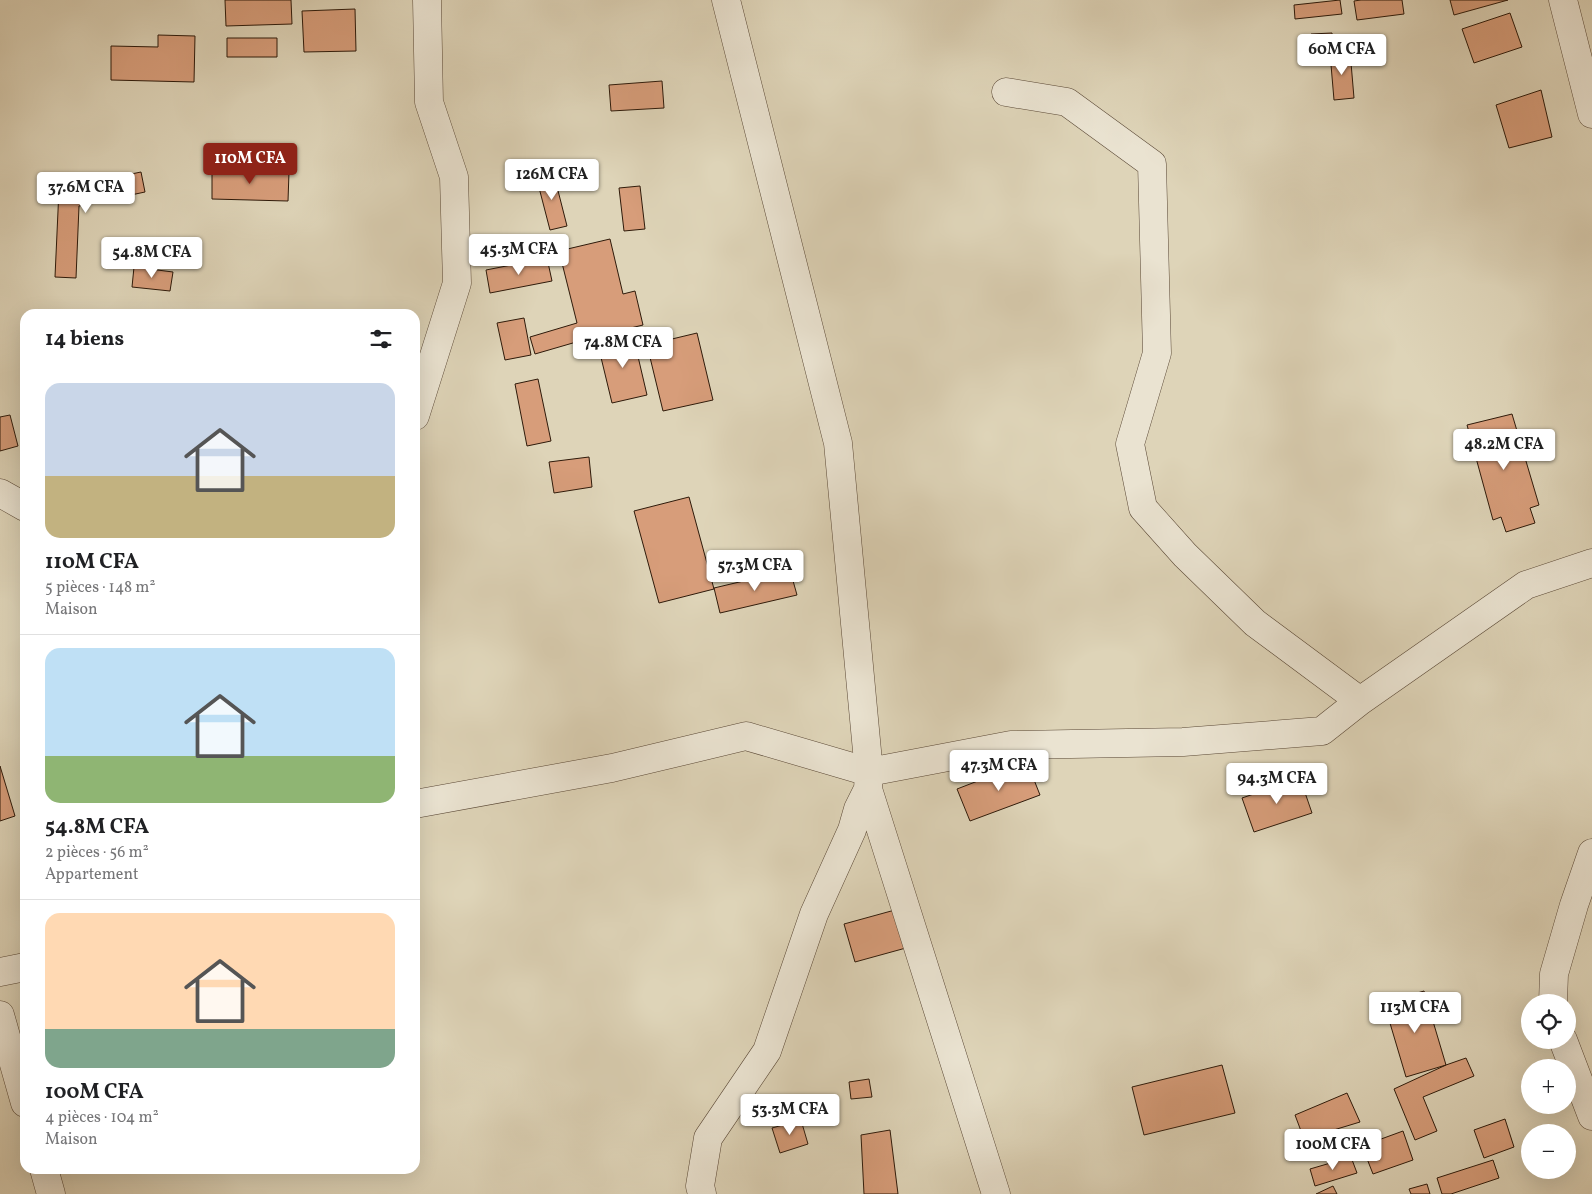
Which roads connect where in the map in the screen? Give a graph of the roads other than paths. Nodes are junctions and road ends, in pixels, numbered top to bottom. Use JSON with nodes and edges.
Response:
{"nodes":[{"id":1,"x":427,"y":0,"type":"edge"},
{"id":2,"x":726,"y":0,"type":"edge"},
{"id":3,"x":1563,"y":0,"type":"edge"},
{"id":4,"x":1587,"y":79,"type":"edge"},
{"id":5,"x":1006,"y":92,"type":"dead end"},
{"id":6,"x":1592,"y":114,"type":"edge"},
{"id":7,"x":420,"y":400,"type":"edge"},
{"id":8,"x":0,"y":493,"type":"edge"},
{"id":9,"x":20,"y":504,"type":"edge"},
{"id":10,"x":1592,"y":563,"type":"edge"},
{"id":11,"x":1360,"y":702,"type":"junction"},
{"id":12,"x":868,"y":781,"type":"junction"},
{"id":13,"x":420,"y":803,"type":"edge"},
{"id":14,"x":1592,"y":853,"type":"edge"},
{"id":15,"x":20,"y":968,"type":"edge"},
{"id":16,"x":0,"y":972,"type":"edge"},
{"id":17,"x":1553,"y":994,"type":"edge"},
{"id":18,"x":0,"y":1015,"type":"edge"},
{"id":19,"x":1566,"y":1049,"type":"edge"},
{"id":20,"x":20,"y":1085,"type":"edge"},
{"id":21,"x":1592,"y":1116,"type":"edge"},
{"id":22,"x":45,"y":1174,"type":"edge"},
{"id":23,"x":51,"y":1194,"type":"edge"},
{"id":24,"x":702,"y":1194,"type":"edge"},
{"id":25,"x":996,"y":1194,"type":"edge"}],
"edges":[{"from":1,"to":7,"type":"street"},
{"from":2,"to":12,"type":"street"},
{"from":3,"to":4,"type":"street"},
{"from":4,"to":6,"type":"street"},
{"from":5,"to":11,"type":"street"},
{"from":8,"to":9,"type":"street"},
{"from":10,"to":11,"type":"street"},
{"from":11,"to":12,"type":"street"},
{"from":12,"to":13,"type":"street"},
{"from":12,"to":24,"type":"street"},
{"from":12,"to":25,"type":"street"},
{"from":14,"to":17,"type":"street"},
{"from":15,"to":16,"type":"street"},
{"from":18,"to":20,"type":"street"},
{"from":19,"to":21,"type":"street"},
{"from":22,"to":23,"type":"street"}]}
